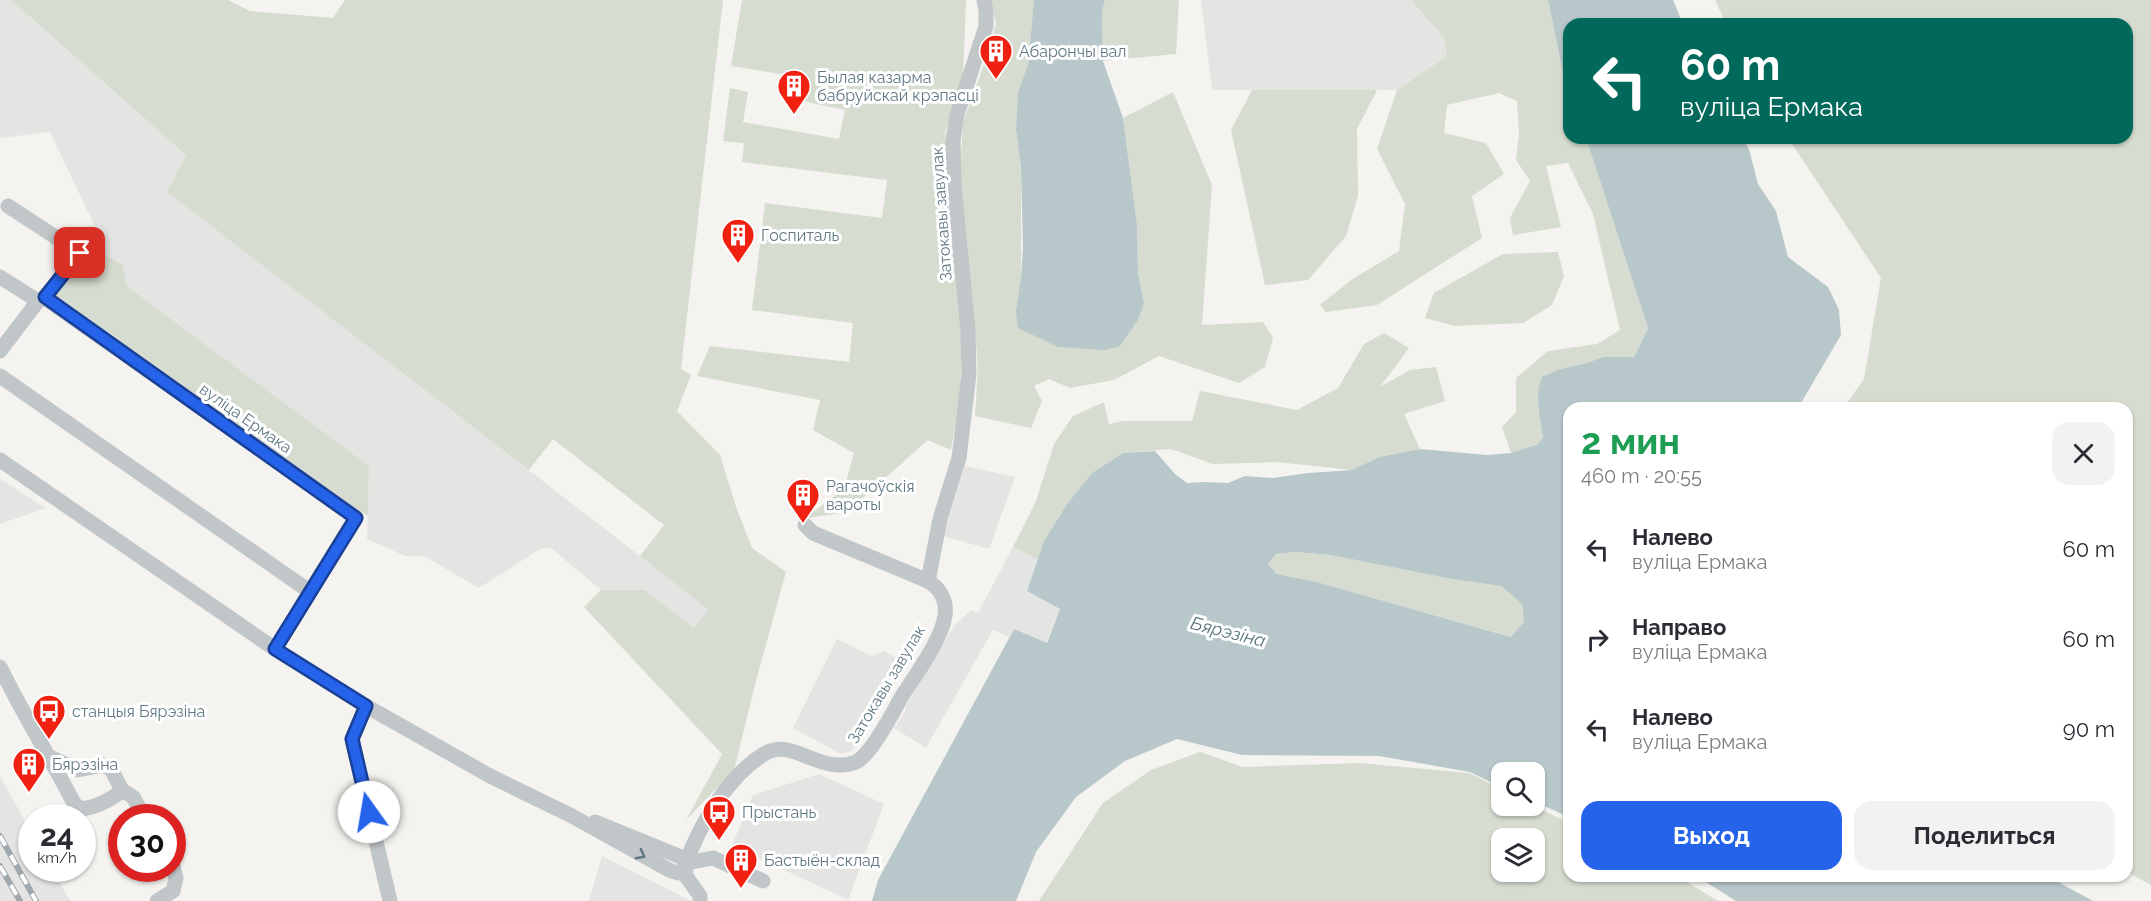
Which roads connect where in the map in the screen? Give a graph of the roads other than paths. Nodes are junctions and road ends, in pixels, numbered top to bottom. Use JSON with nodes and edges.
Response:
{"nodes":[{"id":1,"x":984,"y":0,"type":"edge"},
{"id":2,"x":8,"y":206,"type":"dead end"},
{"id":3,"x":93,"y":236,"type":"dead end"},
{"id":4,"x":80,"y":253,"type":"junction"},
{"id":5,"x":0,"y":277,"type":"edge"},
{"id":6,"x":41,"y":299,"type":"junction"},
{"id":7,"x":0,"y":351,"type":"edge"},
{"id":8,"x":0,"y":376,"type":"edge"},
{"id":9,"x":0,"y":460,"type":"edge"},
{"id":10,"x":805,"y":525,"type":"dead end"},
{"id":11,"x":928,"y":581,"type":"junction"},
{"id":12,"x":309,"y":591,"type":"junction"},
{"id":13,"x":275,"y":649,"type":"junction"},
{"id":14,"x":0,"y":668,"type":"edge"},
{"id":15,"x":366,"y":706,"type":"junction"},
{"id":16,"x":51,"y":757,"type":"junction"},
{"id":17,"x":122,"y":790,"type":"junction"},
{"id":18,"x":137,"y":804,"type":"edge"},
{"id":19,"x":685,"y":868,"type":"junction"},
{"id":20,"x":763,"y":881,"type":"dead end"},
{"id":21,"x":175,"y":882,"type":"edge"},
{"id":22,"x":157,"y":901,"type":"edge"},
{"id":23,"x":390,"y":901,"type":"edge"},
{"id":24,"x":700,"y":901,"type":"edge"}],
"edges":[{"from":1,"to":11,"type":"street","name":"Затокавы завулак"},
{"from":2,"to":4,"type":"street"},
{"from":3,"to":4,"type":"street"},
{"from":4,"to":6,"type":"street"},
{"from":5,"to":6,"type":"street","name":"вуліца Ермака"},
{"from":6,"to":7,"type":"street"},
{"from":6,"to":12,"type":"street","name":"вуліца Ермака"},
{"from":8,"to":12,"type":"street"},
{"from":9,"to":13,"type":"street"},
{"from":10,"to":11,"type":"street"},
{"from":11,"to":19,"type":"street","name":"Затокавы завулак"},
{"from":12,"to":13,"type":"street","name":"вуліца Ермака"},
{"from":13,"to":15,"type":"street"},
{"from":14,"to":16,"type":"street"},
{"from":15,"to":19,"type":"street"},
{"from":15,"to":23,"type":"street"},
{"from":16,"to":17,"type":"street"},
{"from":16,"to":17,"type":"street"},
{"from":17,"to":18,"type":"street"},
{"from":19,"to":20,"type":"street"},
{"from":19,"to":24,"type":"street"},
{"from":21,"to":22,"type":"street"}]}
